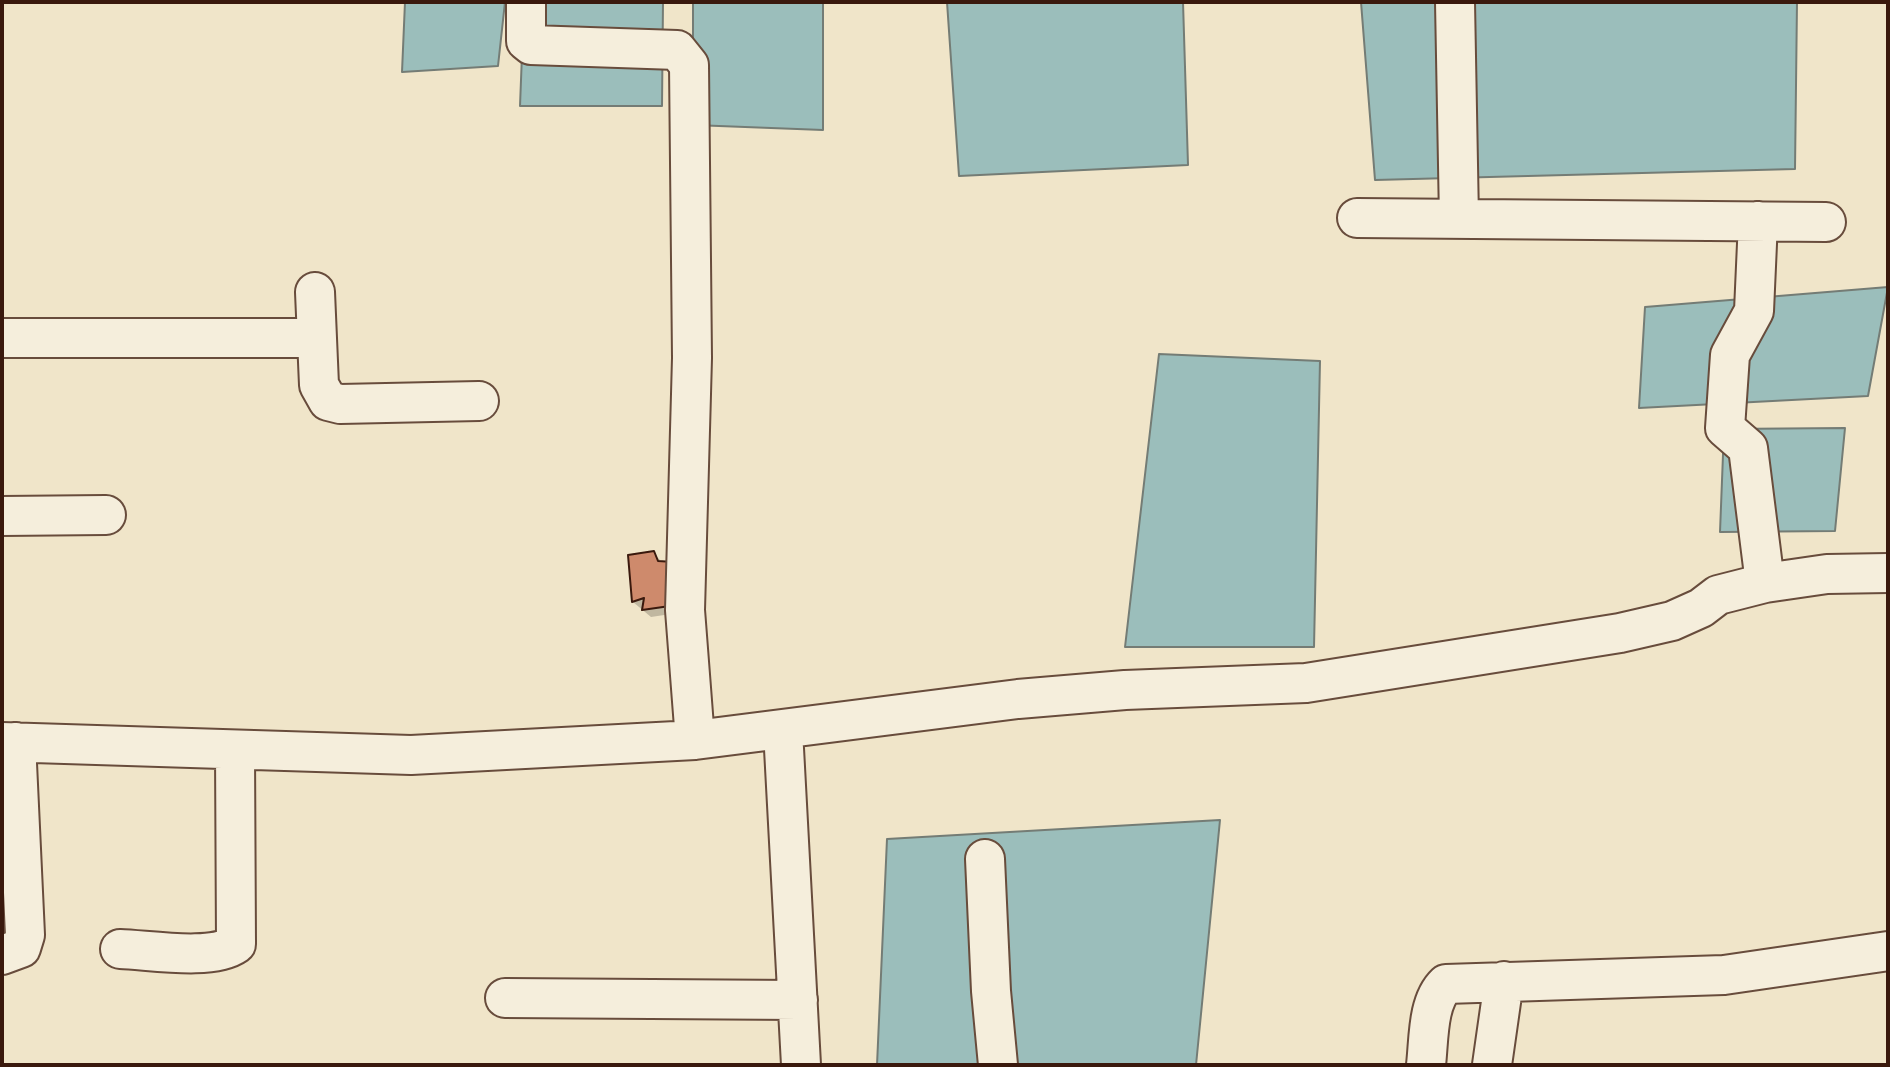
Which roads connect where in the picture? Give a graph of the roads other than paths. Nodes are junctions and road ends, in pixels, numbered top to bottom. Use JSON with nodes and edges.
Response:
{"nodes":[{"id":1,"x":526,"y":2,"type":"edge"},
{"id":2,"x":1455,"y":2,"type":"edge"},
{"id":3,"x":1357,"y":218,"type":"dead end"},
{"id":4,"x":1459,"y":219,"type":"junction"},
{"id":5,"x":1758,"y":221,"type":"junction"},
{"id":6,"x":1826,"y":222,"type":"dead end"},
{"id":7,"x":315,"y":292,"type":"dead end"},
{"id":8,"x":2,"y":338,"type":"edge"},
{"id":9,"x":315,"y":338,"type":"junction"},
{"id":10,"x":479,"y":401,"type":"dead end"},
{"id":11,"x":106,"y":515,"type":"dead end"},
{"id":12,"x":2,"y":516,"type":"edge"},
{"id":13,"x":1888,"y":573,"type":"edge"},
{"id":14,"x":1765,"y":583,"type":"junction"},
{"id":15,"x":783,"y":730,"type":"junction"},
{"id":16,"x":695,"y":740,"type":"junction"},
{"id":17,"x":9,"y":742,"type":"edge"},
{"id":18,"x":235,"y":751,"type":"junction"},
{"id":19,"x":985,"y":859,"type":"dead end"},
{"id":20,"x":120,"y":949,"type":"dead end"},
{"id":21,"x":1888,"y":951,"type":"edge"},
{"id":22,"x":2,"y":955,"type":"edge"},
{"id":23,"x":1504,"y":981,"type":"junction"},
{"id":24,"x":505,"y":999,"type":"dead end"},
{"id":25,"x":798,"y":1000,"type":"junction"},
{"id":26,"x":801,"y":1065,"type":"edge"},
{"id":27,"x":999,"y":1065,"type":"edge"},
{"id":28,"x":1426,"y":1065,"type":"edge"},
{"id":29,"x":1492,"y":1065,"type":"edge"}],
"edges":[{"from":1,"to":16,"type":"street"},
{"from":2,"to":4,"type":"street"},
{"from":3,"to":4,"type":"street"},
{"from":4,"to":5,"type":"street"},
{"from":5,"to":6,"type":"street"},
{"from":5,"to":14,"type":"street"},
{"from":7,"to":9,"type":"street"},
{"from":8,"to":9,"type":"street"},
{"from":9,"to":10,"type":"street"},
{"from":11,"to":12,"type":"street"},
{"from":13,"to":14,"type":"street"},
{"from":14,"to":15,"type":"street"},
{"from":15,"to":16,"type":"street"},
{"from":15,"to":25,"type":"street"},
{"from":16,"to":18,"type":"street"},
{"from":17,"to":18,"type":"street"},
{"from":17,"to":22,"type":"street"},
{"from":18,"to":20,"type":"street"},
{"from":19,"to":27,"type":"street"},
{"from":21,"to":23,"type":"street"},
{"from":23,"to":28,"type":"street"},
{"from":23,"to":29,"type":"street"},
{"from":24,"to":25,"type":"street"},
{"from":25,"to":26,"type":"street"}]}
